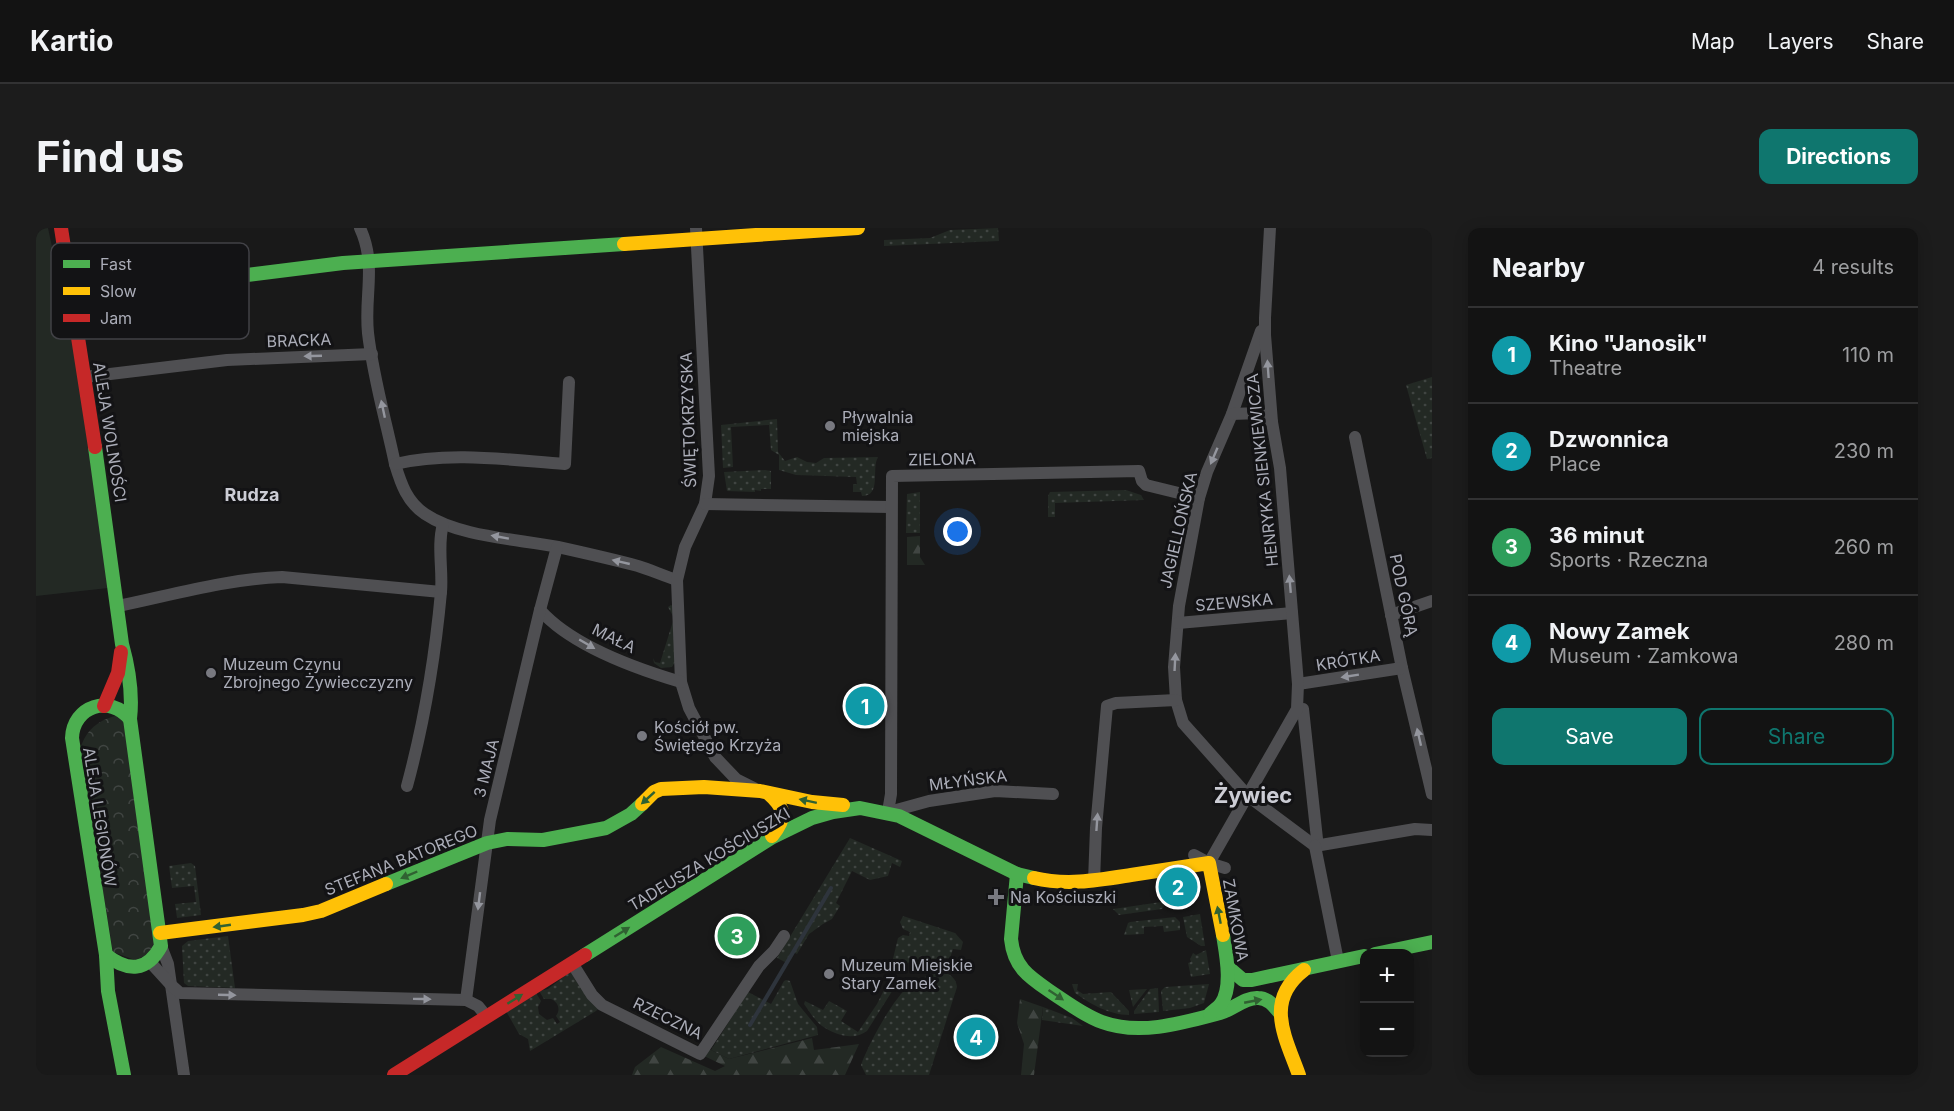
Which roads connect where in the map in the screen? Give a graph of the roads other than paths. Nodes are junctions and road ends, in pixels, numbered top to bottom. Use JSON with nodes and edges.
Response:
{"nodes":[{"id":1,"x":62,"y":228,"type":"edge"},
{"id":2,"x":360,"y":228,"type":"edge"},
{"id":3,"x":858,"y":228,"type":"edge"},
{"id":4,"x":1270,"y":228,"type":"edge"},
{"id":5,"x":696,"y":234,"type":"edge"},
{"id":6,"x":64,"y":243,"type":"edge"},
{"id":7,"x":370,"y":261,"type":"junction"},
{"id":8,"x":249,"y":276,"type":"edge"},
{"id":9,"x":1265,"y":318,"type":"junction"},
{"id":10,"x":78,"y":339,"type":"edge"},
{"id":11,"x":372,"y":354,"type":"junction"},
{"id":12,"x":85,"y":376,"type":"junction"},
{"id":13,"x":568,"y":382,"type":"dead end"},
{"id":14,"x":1232,"y":414,"type":"junction"},
{"id":15,"x":1272,"y":422,"type":"junction"},
{"id":16,"x":1355,"y":437,"type":"dead end"},
{"id":17,"x":395,"y":464,"type":"junction"},
{"id":18,"x":1199,"y":498,"type":"junction"},
{"id":19,"x":705,"y":504,"type":"junction"},
{"id":20,"x":891,"y":507,"type":"junction"},
{"id":21,"x":443,"y":524,"type":"junction"},
{"id":22,"x":558,"y":547,"type":"junction"},
{"id":23,"x":677,"y":580,"type":"junction"},
{"id":24,"x":441,"y":592,"type":"junction"},
{"id":25,"x":1432,"y":601,"type":"edge"},
{"id":26,"x":118,"y":606,"type":"junction"},
{"id":27,"x":540,"y":610,"type":"junction"},
{"id":28,"x":1292,"y":613,"type":"junction"},
{"id":29,"x":1391,"y":615,"type":"junction"},
{"id":30,"x":1178,"y":623,"type":"junction"},
{"id":31,"x":122,"y":644,"type":"junction"},
{"id":32,"x":1402,"y":668,"type":"junction"},
{"id":33,"x":681,"y":682,"type":"junction"},
{"id":34,"x":1298,"y":684,"type":"junction"},
{"id":35,"x":1176,"y":700,"type":"junction"},
{"id":36,"x":104,"y":706,"type":"junction"},
{"id":37,"x":1300,"y":709,"type":"junction"},
{"id":38,"x":130,"y":718,"type":"junction"},
{"id":39,"x":715,"y":757,"type":"junction"},
{"id":40,"x":407,"y":786,"type":"dead end"},
{"id":41,"x":704,"y":787,"type":"junction"},
{"id":42,"x":764,"y":792,"type":"junction"},
{"id":43,"x":1053,"y":794,"type":"dead end"},
{"id":44,"x":1432,"y":794,"type":"edge"},
{"id":45,"x":1248,"y":796,"type":"junction"},
{"id":46,"x":856,"y":808,"type":"junction"},
{"id":47,"x":888,"y":812,"type":"junction"},
{"id":48,"x":1432,"y":830,"type":"edge"},
{"id":49,"x":771,"y":838,"type":"junction"},
{"id":50,"x":487,"y":843,"type":"junction"},
{"id":51,"x":1316,"y":843,"type":"junction"},
{"id":52,"x":1194,"y":855,"type":"dead end"},
{"id":53,"x":1209,"y":863,"type":"junction"},
{"id":54,"x":1225,"y":868,"type":"dead end"},
{"id":55,"x":1017,"y":874,"type":"junction"},
{"id":56,"x":1094,"y":881,"type":"junction"},
{"id":57,"x":784,"y":936,"type":"dead end"},
{"id":58,"x":160,"y":939,"type":"junction"},
{"id":59,"x":1432,"y":942,"type":"edge"},
{"id":60,"x":1399,"y":949,"type":"edge"},
{"id":61,"x":106,"y":955,"type":"junction"},
{"id":62,"x":1360,"y":957,"type":"edge"},
{"id":63,"x":1338,"y":961,"type":"junction"},
{"id":64,"x":150,"y":962,"type":"junction"},
{"id":65,"x":572,"y":963,"type":"junction"},
{"id":66,"x":123,"y":966,"type":"junction"},
{"id":67,"x":1310,"y":967,"type":"junction"},
{"id":68,"x":1229,"y":968,"type":"junction"},
{"id":69,"x":171,"y":986,"type":"junction"},
{"id":70,"x":466,"y":999,"type":"junction"},
{"id":71,"x":1280,"y":1013,"type":"junction"},
{"id":72,"x":1210,"y":1014,"type":"junction"},
{"id":73,"x":113,"y":1015,"type":"junction"},
{"id":74,"x":487,"y":1017,"type":"junction"},
{"id":75,"x":397,"y":1074,"type":"edge"},
{"id":76,"x":124,"y":1075,"type":"edge"},
{"id":77,"x":184,"y":1075,"type":"edge"},
{"id":78,"x":1299,"y":1075,"type":"edge"}],
"edges":[{"from":1,"to":6,"type":"street","name":"ALEJA WOLNOŚCI"},
{"from":2,"to":7,"type":"street"},
{"from":3,"to":5,"type":"street"},
{"from":4,"to":9,"type":"street","name":"HENRYKA SIENKIEWICZA"},
{"from":5,"to":7,"type":"street"},
{"from":5,"to":19,"type":"street","name":"ŚWIĘTOKRZYSKA"},
{"from":7,"to":8,"type":"street"},
{"from":7,"to":11,"type":"street"},
{"from":9,"to":14,"type":"street","name":"JAGIELLOŃSKA"},
{"from":15,"to":9,"type":"street","name":"HENRYKA SIENKIEWICZA","one_way":true},
{"from":10,"to":12,"type":"street","name":"ALEJA WOLNOŚCI"},
{"from":11,"to":12,"type":"street","name":"BRACKA","one_way":true},
{"from":17,"to":11,"type":"street","one_way":true},
{"from":12,"to":26,"type":"street","name":"ALEJA WOLNOŚCI"},
{"from":13,"to":17,"type":"street"},
{"from":14,"to":15,"type":"street"},
{"from":14,"to":18,"type":"street","name":"JAGIELLOŃSKA","one_way":true},
{"from":28,"to":15,"type":"street","name":"HENRYKA SIENKIEWICZA","one_way":true},
{"from":16,"to":29,"type":"street","name":"POD GÓRĄ"},
{"from":17,"to":21,"type":"street"},
{"from":18,"to":20,"type":"street","name":"ZIELONA"},
{"from":18,"to":30,"type":"street","name":"JAGIELLOŃSKA"},
{"from":19,"to":20,"type":"street"},
{"from":19,"to":23,"type":"street","name":"ŚWIĘTOKRZYSKA"},
{"from":20,"to":47,"type":"street"},
{"from":22,"to":21,"type":"street","one_way":true},
{"from":21,"to":24,"type":"street"},
{"from":23,"to":22,"type":"street","one_way":true},
{"from":22,"to":27,"type":"street","name":"3 MAJA"},
{"from":23,"to":33,"type":"street","name":"ŚWIĘTOKRZYSKA"},
{"from":24,"to":26,"type":"street"},
{"from":24,"to":40,"type":"street"},
{"from":25,"to":29,"type":"street"},
{"from":26,"to":31,"type":"street","name":"ALEJA WOLNOŚCI"},
{"from":27,"to":33,"type":"street","name":"MAŁA","one_way":true},
{"from":27,"to":50,"type":"street","name":"3 MAJA"},
{"from":28,"to":30,"type":"street","name":"SZEWSKA"},
{"from":28,"to":34,"type":"street","name":"HENRYKA SIENKIEWICZA"},
{"from":29,"to":32,"type":"street","name":"POD GÓRĄ"},
{"from":35,"to":30,"type":"street","name":"JAGIELLOŃSKA","one_way":true},
{"from":31,"to":36,"type":"street"},
{"from":31,"to":38,"type":"street","name":"ALEJA WOLNOŚCI"},
{"from":32,"to":34,"type":"street","name":"KRÓTKA","one_way":true},
{"from":44,"to":32,"type":"street","name":"POD GÓRĄ","one_way":true},
{"from":33,"to":39,"type":"street","name":"ŚWIĘTOKRZYSKA"},
{"from":34,"to":37,"type":"street","name":"HENRYKA SIENKIEWICZA"},
{"from":35,"to":45,"type":"street","name":"JAGIELLOŃSKA"},
{"from":56,"to":35,"type":"street","one_way":true},
{"from":36,"to":38,"type":"street"},
{"from":36,"to":61,"type":"street","name":"ALEJA LEGIONÓW"},
{"from":37,"to":45,"type":"street"},
{"from":37,"to":51,"type":"street","name":"HENRYKA SIENKIEWICZA"},
{"from":38,"to":58,"type":"street","name":"ALEJA WOLNOŚCI"},
{"from":39,"to":41,"type":"street"},
{"from":39,"to":42,"type":"street","name":"ŚWIĘTOKRZYSKA"},
{"from":41,"to":42,"type":"street","name":"STEFANA BATOREGO"},
{"from":41,"to":50,"type":"street","name":"STEFANA BATOREGO","one_way":true},
{"from":46,"to":42,"type":"street","name":"STEFANA BATOREGO","one_way":true},
{"from":42,"to":49,"type":"street"},
{"from":43,"to":47,"type":"street","name":"MŁYŃSKA"},
{"from":45,"to":51,"type":"street"},
{"from":45,"to":53,"type":"street"},
{"from":46,"to":47,"type":"street","name":"TADEUSZA KOŚCIUSZKI"},
{"from":46,"to":49,"type":"street","name":"TADEUSZA KOŚCIUSZKI"},
{"from":47,"to":55,"type":"street","name":"TADEUSZA KOŚCIUSZKI"},
{"from":48,"to":51,"type":"street"},
{"from":65,"to":49,"type":"street","name":"TADEUSZA KOŚCIUSZKI","one_way":true},
{"from":50,"to":58,"type":"street","name":"STEFANA BATOREGO","one_way":true},
{"from":50,"to":70,"type":"street","name":"3 MAJA","one_way":true},
{"from":51,"to":63,"type":"street","name":"HENRYKA SIENKIEWICZA"},
{"from":52,"to":53,"type":"street"},
{"from":53,"to":54,"type":"street"},
{"from":53,"to":56,"type":"street","name":"TADEUSZA KOŚCIUSZKI"},
{"from":68,"to":53,"type":"street","name":"ZAMKOWA","one_way":true},
{"from":55,"to":56,"type":"street","name":"TADEUSZA KOŚCIUSZKI"},
{"from":55,"to":72,"type":"street","one_way":true},
{"from":57,"to":65,"type":"street","name":"RZECZNA"},
{"from":58,"to":64,"type":"street"},
{"from":58,"to":69,"type":"street","name":"ALEJA WOLNOŚCI"},
{"from":59,"to":60,"type":"street"},
{"from":61,"to":66,"type":"street"},
{"from":61,"to":73,"type":"street","name":"ALEJA LEGIONÓW"},
{"from":62,"to":63,"type":"street"},
{"from":63,"to":67,"type":"street"},
{"from":64,"to":66,"type":"street"},
{"from":64,"to":69,"type":"street"},
{"from":74,"to":65,"type":"street","name":"TADEUSZA KOŚCIUSZKI","one_way":true},
{"from":66,"to":73,"type":"street","name":"ALEJA LEGIONÓW"},
{"from":67,"to":68,"type":"street"},
{"from":67,"to":71,"type":"street"},
{"from":68,"to":72,"type":"street","name":"ZAMKOWA"},
{"from":69,"to":70,"type":"street","one_way":true},
{"from":69,"to":77,"type":"street","name":"ALEJA WOLNOŚCI"},
{"from":70,"to":74,"type":"street"},
{"from":72,"to":71,"type":"street","one_way":true},
{"from":71,"to":78,"type":"street"},
{"from":73,"to":76,"type":"street","name":"ALEJA LEGIONÓW"},
{"from":74,"to":75,"type":"street","name":"TADEUSZA KOŚCIUSZKI"}]}
